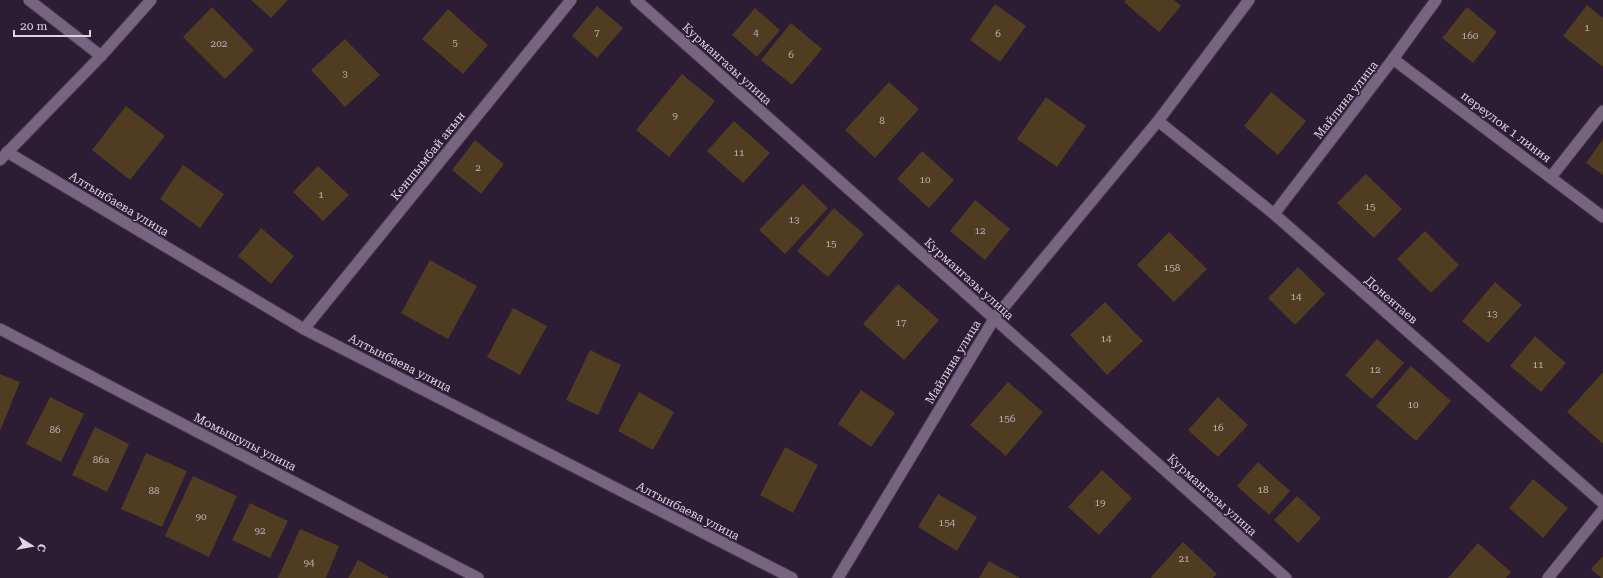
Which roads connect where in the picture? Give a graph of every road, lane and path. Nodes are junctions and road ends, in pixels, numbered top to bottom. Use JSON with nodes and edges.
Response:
{"nodes":[{"id":1,"x":29,"y":0,"type":"edge"},
{"id":2,"x":151,"y":0,"type":"edge"},
{"id":3,"x":571,"y":0,"type":"edge"},
{"id":4,"x":636,"y":0,"type":"edge"},
{"id":5,"x":1249,"y":0,"type":"edge"},
{"id":6,"x":1436,"y":0,"type":"edge"},
{"id":7,"x":101,"y":56,"type":"junction"},
{"id":8,"x":1393,"y":59,"type":"junction"},
{"id":9,"x":1603,"y":111,"type":"edge"},
{"id":10,"x":1158,"y":121,"type":"junction"},
{"id":11,"x":3,"y":156,"type":"edge"},
{"id":12,"x":1551,"y":177,"type":"junction"},
{"id":13,"x":1274,"y":214,"type":"junction"},
{"id":14,"x":1603,"y":217,"type":"edge"},
{"id":15,"x":994,"y":319,"type":"junction"},
{"id":16,"x":0,"y":329,"type":"edge"},
{"id":17,"x":304,"y":329,"type":"junction"},
{"id":18,"x":1603,"y":503,"type":"edge"},
{"id":19,"x":1603,"y":510,"type":"edge"},
{"id":20,"x":478,"y":578,"type":"edge"},
{"id":21,"x":792,"y":578,"type":"edge"},
{"id":22,"x":838,"y":578,"type":"edge"},
{"id":23,"x":1286,"y":578,"type":"edge"},
{"id":24,"x":1548,"y":578,"type":"edge"}],
"edges":[{"from":1,"to":7,"type":"street"},
{"from":2,"to":7,"type":"street"},
{"from":3,"to":17,"type":"street","name":"Кеншымбай акын"},
{"from":4,"to":15,"type":"street","name":"Курмангазы улица"},
{"from":5,"to":10,"type":"street","name":"Майлина улица"},
{"from":6,"to":8,"type":"street","name":"Майлина улица"},
{"from":7,"to":11,"type":"street"},
{"from":8,"to":12,"type":"street","name":"переулок 1 линия"},
{"from":8,"to":13,"type":"street","name":"Майлина улица"},
{"from":9,"to":12,"type":"street"},
{"from":10,"to":13,"type":"street","name":"Донентаев"},
{"from":10,"to":15,"type":"street","name":"Майлина улица"},
{"from":11,"to":17,"type":"street","name":"Алтынбаева улица"},
{"from":12,"to":14,"type":"street","name":"переулок 1 линия"},
{"from":13,"to":18,"type":"street","name":"Донентаев"},
{"from":15,"to":22,"type":"street","name":"Майлина улица"},
{"from":15,"to":23,"type":"street","name":"Курмангазы улица"},
{"from":16,"to":20,"type":"street","name":"Момышулы улица"},
{"from":17,"to":21,"type":"street","name":"Алтынбаева улица"},
{"from":19,"to":24,"type":"street"}]}
